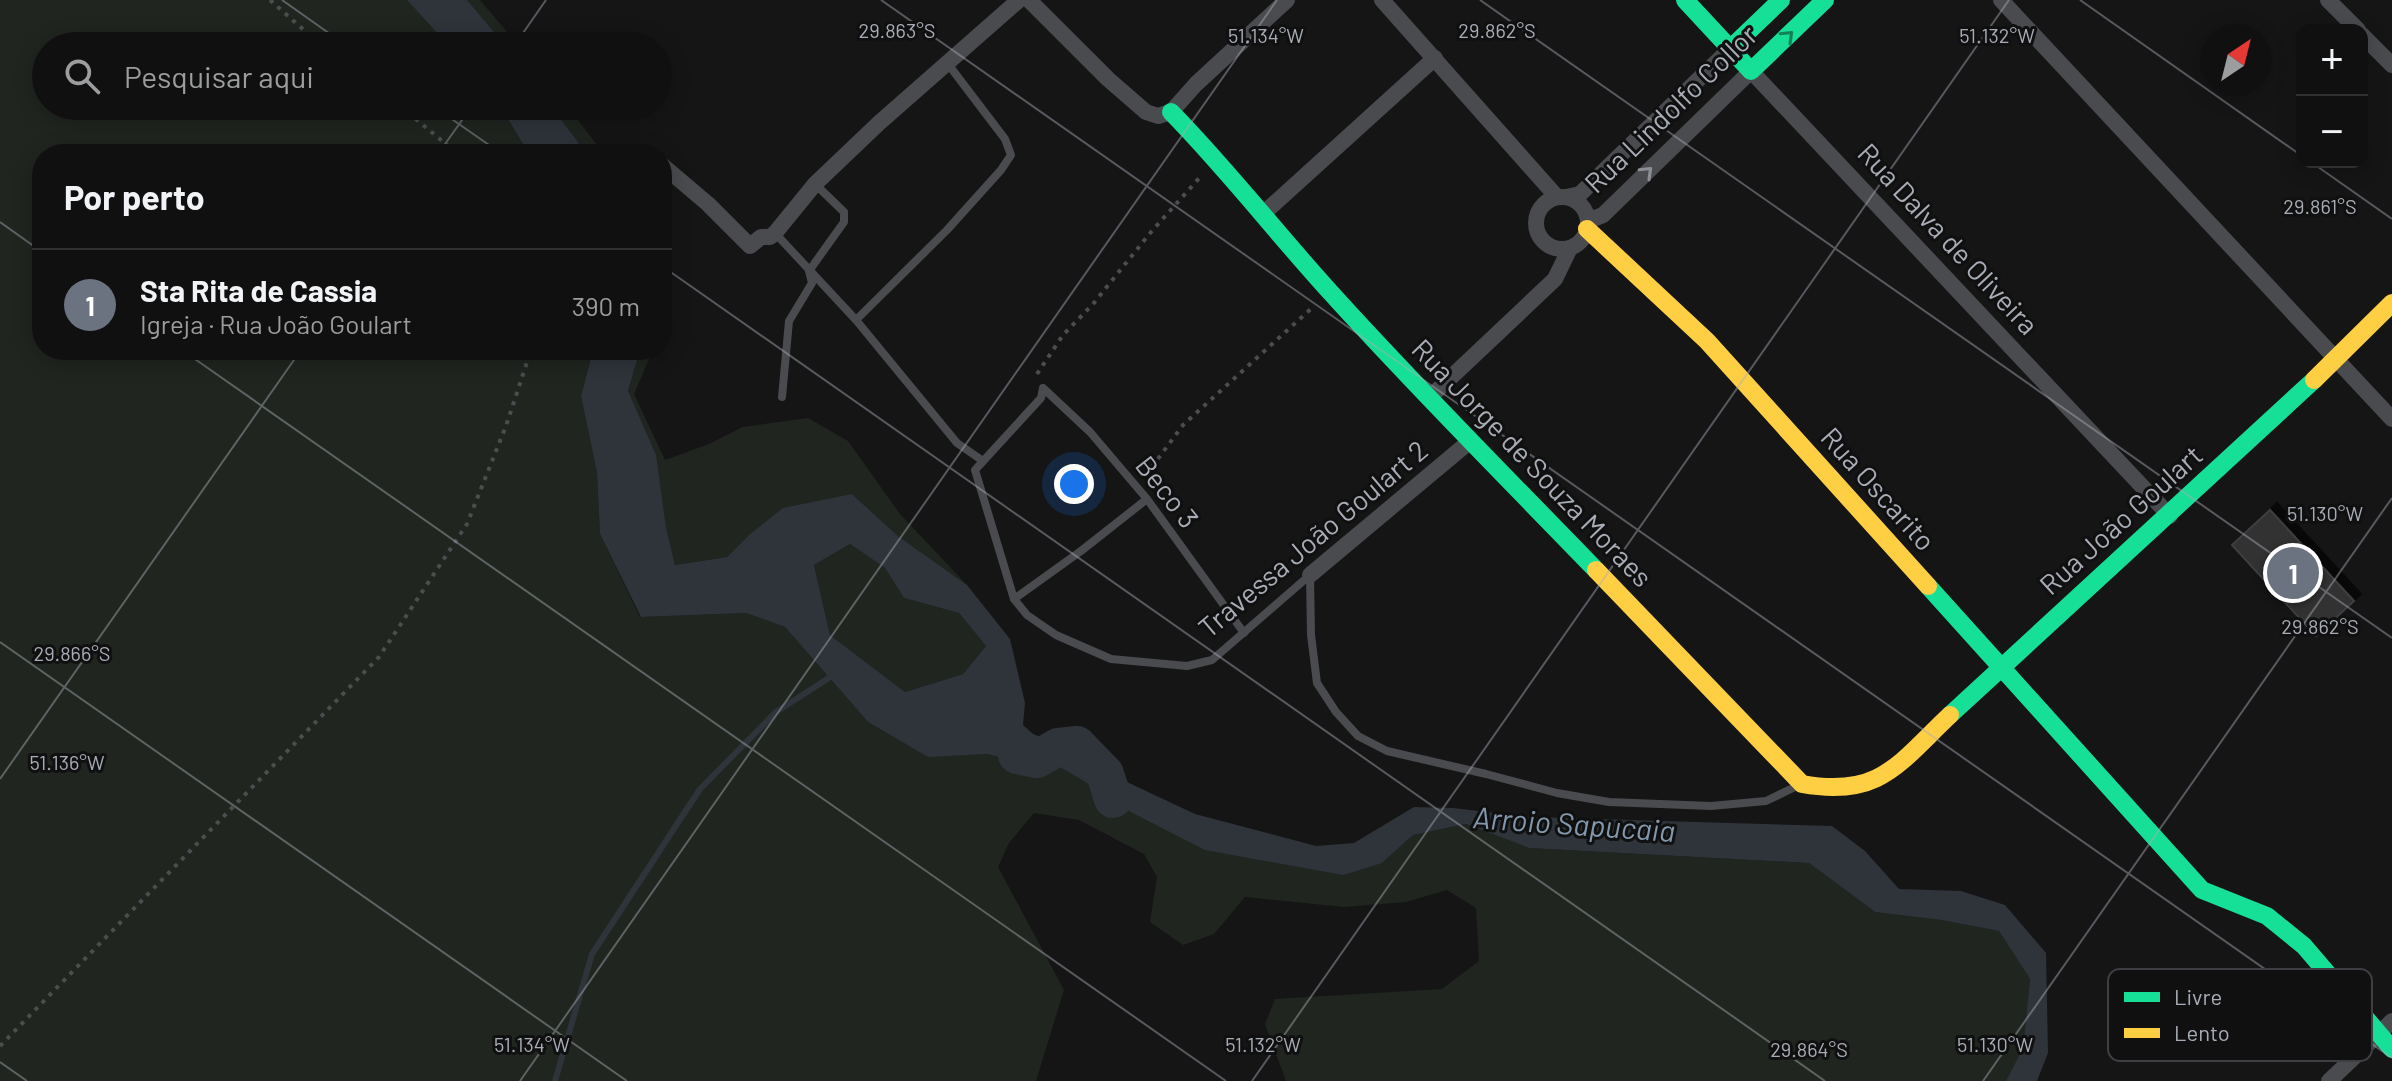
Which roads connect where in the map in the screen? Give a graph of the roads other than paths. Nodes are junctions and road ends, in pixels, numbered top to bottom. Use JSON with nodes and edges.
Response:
{"nodes":[{"id":1,"x":1019,"y":0,"type":"edge"},
{"id":2,"x":1029,"y":0,"type":"edge"},
{"id":3,"x":1287,"y":0,"type":"edge"},
{"id":4,"x":1685,"y":0,"type":"edge"},
{"id":5,"x":1781,"y":0,"type":"edge"},
{"id":6,"x":1825,"y":0,"type":"edge"},
{"id":7,"x":2001,"y":0,"type":"edge"},
{"id":8,"x":2328,"y":0,"type":"edge"},
{"id":9,"x":1388,"y":2,"type":"edge"},
{"id":10,"x":2352,"y":24,"type":"edge"},
{"id":11,"x":2368,"y":41,"type":"edge"},
{"id":12,"x":1731,"y":48,"type":"junction"},
{"id":13,"x":1435,"y":58,"type":"junction"},
{"id":14,"x":948,"y":64,"type":"junction"},
{"id":15,"x":2392,"y":65,"type":"edge"},
{"id":16,"x":1751,"y":71,"type":"junction"},
{"id":17,"x":1171,"y":112,"type":"junction"},
{"id":18,"x":672,"y":173,"type":"edge"},
{"id":19,"x":815,"y":184,"type":"junction"},
{"id":20,"x":1561,"y":197,"type":"junction"},
{"id":21,"x":1265,"y":212,"type":"junction"},
{"id":22,"x":1587,"y":225,"type":"junction"},
{"id":23,"x":775,"y":233,"type":"junction"},
{"id":24,"x":1570,"y":248,"type":"junction"},
{"id":25,"x":809,"y":271,"type":"junction"},
{"id":26,"x":2392,"y":303,"type":"edge"},
{"id":27,"x":856,"y":320,"type":"junction"},
{"id":28,"x":2335,"y":360,"type":"junction"},
{"id":29,"x":782,"y":397,"type":"dead end"},
{"id":30,"x":1429,"y":398,"type":"junction"},
{"id":31,"x":2392,"y":419,"type":"edge"},
{"id":32,"x":1469,"y":442,"type":"junction"},
{"id":33,"x":983,"y":461,"type":"junction"},
{"id":34,"x":1147,"y":499,"type":"junction"},
{"id":35,"x":2170,"y":516,"type":"junction"},
{"id":36,"x":1310,"y":575,"type":"junction"},
{"id":37,"x":1014,"y":599,"type":"junction"},
{"id":38,"x":1244,"y":633,"type":"junction"},
{"id":39,"x":2000,"y":667,"type":"junction"},
{"id":40,"x":1802,"y":784,"type":"junction"},
{"id":41,"x":2327,"y":969,"type":"edge"},
{"id":42,"x":2385,"y":1028,"type":"edge"},
{"id":43,"x":2392,"y":1049,"type":"edge"},
{"id":44,"x":2350,"y":1061,"type":"edge"},
{"id":45,"x":2329,"y":1081,"type":"edge"}],
"edges":[{"from":1,"to":14,"type":"street"},
{"from":2,"to":17,"type":"street"},
{"from":3,"to":17,"type":"street"},
{"from":4,"to":12,"type":"street","name":"Rua Dalva de Oliveira"},
{"from":5,"to":12,"type":"street","name":"Rua Lindolfo Collor"},
{"from":16,"to":6,"type":"street","name":"Rua Lindolfo Collor","one_way":true},
{"from":7,"to":28,"type":"street"},
{"from":8,"to":10,"type":"street"},
{"from":9,"to":13,"type":"street"},
{"from":11,"to":15,"type":"street"},
{"from":12,"to":16,"type":"street","name":"Rua Dalva de Oliveira"},
{"from":12,"to":20,"type":"street","name":"Rua Lindolfo Collor"},
{"from":13,"to":20,"type":"street"},
{"from":13,"to":21,"type":"street"},
{"from":14,"to":19,"type":"street"},
{"from":14,"to":27,"type":"lane"},
{"from":22,"to":16,"type":"street","name":"Rua Lindolfo Collor","one_way":true},
{"from":16,"to":35,"type":"street","name":"Rua Dalva de Oliveira"},
{"from":17,"to":21,"type":"street","name":"Rua Jorge de Souza Moraes"},
{"from":18,"to":23,"type":"street"},
{"from":19,"to":23,"type":"street"},
{"from":19,"to":25,"type":"lane"},
{"from":20,"to":22,"type":"street"},
{"from":20,"to":24,"type":"street"},
{"from":21,"to":30,"type":"street","name":"Rua Jorge de Souza Moraes"},
{"from":22,"to":24,"type":"street"},
{"from":22,"to":39,"type":"street","name":"Rua Oscarito"},
{"from":23,"to":25,"type":"lane"},
{"from":24,"to":30,"type":"street"},
{"from":25,"to":27,"type":"lane"},
{"from":25,"to":29,"type":"lane"},
{"from":26,"to":28,"type":"street","name":"Rua João Goulart"},
{"from":27,"to":33,"type":"lane"},
{"from":28,"to":31,"type":"street"},
{"from":28,"to":35,"type":"street","name":"Rua João Goulart"},
{"from":30,"to":32,"type":"street","name":"Rua Jorge de Souza Moraes"},
{"from":32,"to":36,"type":"street","name":"Travessa João Goulart 2"},
{"from":32,"to":40,"type":"street","name":"Rua Jorge de Souza Moraes"},
{"from":33,"to":34,"type":"lane","name":"Beco 3"},
{"from":33,"to":37,"type":"lane"},
{"from":34,"to":37,"type":"lane"},
{"from":34,"to":38,"type":"lane","name":"Beco 3"},
{"from":35,"to":39,"type":"street","name":"Rua João Goulart"},
{"from":36,"to":38,"type":"lane","name":"Travessa João Goulart 2"},
{"from":36,"to":40,"type":"lane"},
{"from":37,"to":38,"type":"lane","name":"Travessa João Goulart 2"},
{"from":39,"to":40,"type":"street","name":"Rua João Goulart"},
{"from":39,"to":41,"type":"street","name":"Rua Oscarito"},
{"from":42,"to":43,"type":"street","name":"Rua Oscarito"},
{"from":44,"to":45,"type":"street"}]}
